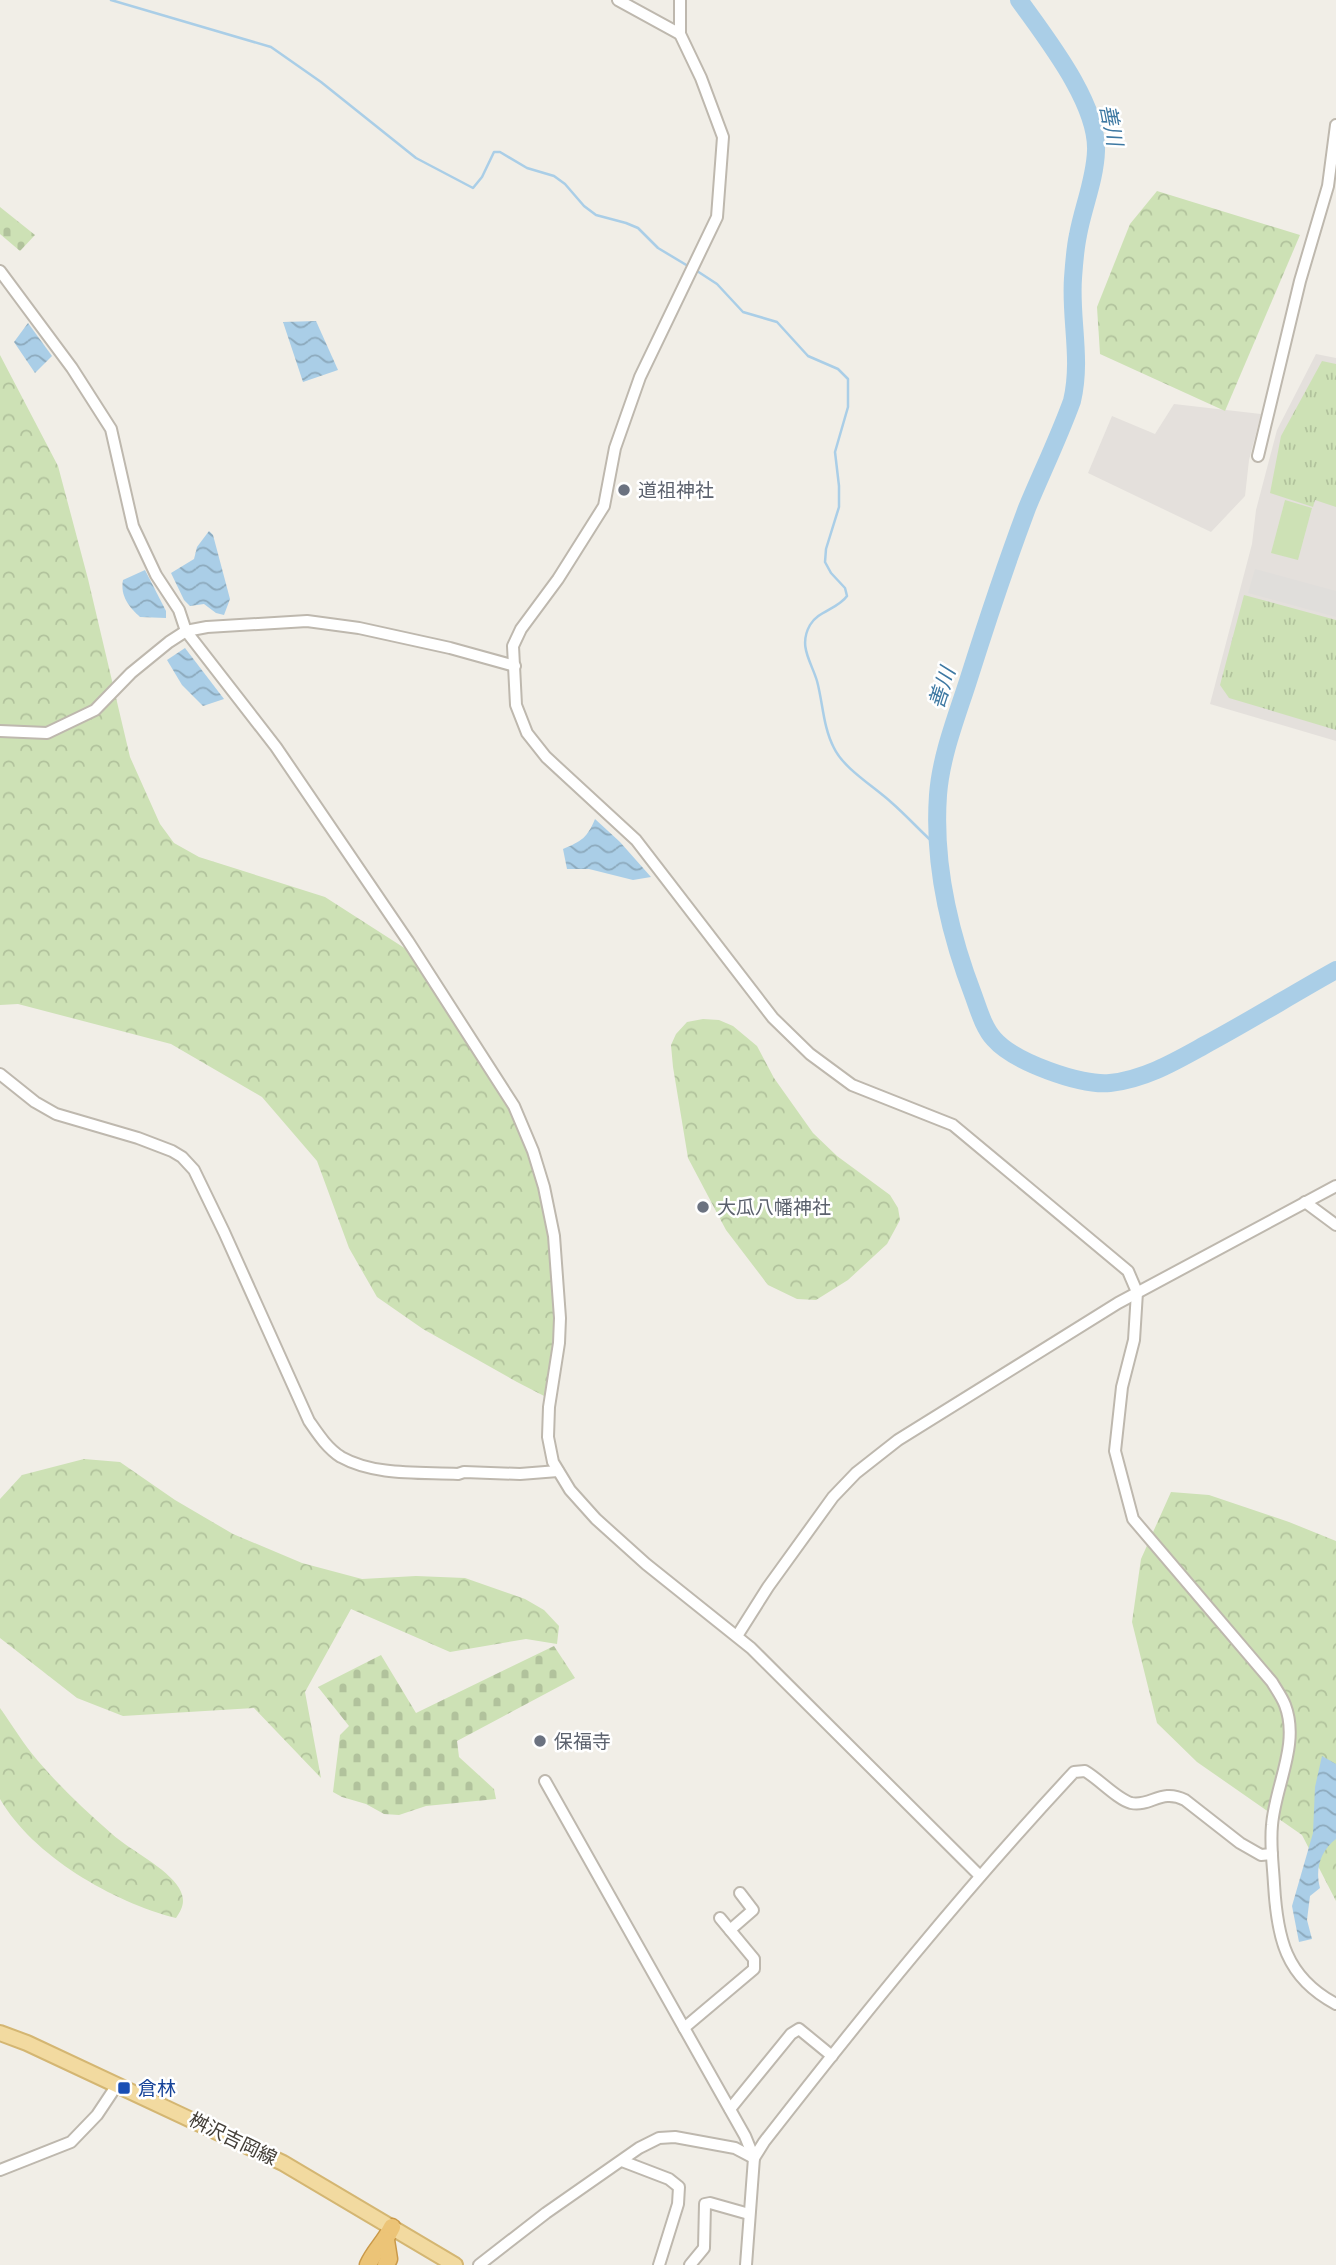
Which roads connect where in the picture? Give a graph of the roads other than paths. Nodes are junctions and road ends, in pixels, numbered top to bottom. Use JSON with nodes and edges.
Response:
{"nodes":[{"id":1,"x":618,"y":0,"type":"edge"},
{"id":2,"x":680,"y":0,"type":"edge"},
{"id":3,"x":680,"y":34,"type":"junction"},
{"id":4,"x":1336,"y":125,"type":"edge"},
{"id":5,"x":0,"y":271,"type":"edge"},
{"id":6,"x":1258,"y":456,"type":"dead end"},
{"id":7,"x":186,"y":631,"type":"junction"},
{"id":8,"x":515,"y":666,"type":"junction"},
{"id":9,"x":0,"y":731,"type":"edge"},
{"id":10,"x":0,"y":1074,"type":"edge"},
{"id":11,"x":1336,"y":1186,"type":"edge"},
{"id":12,"x":1305,"y":1202,"type":"junction"},
{"id":13,"x":1336,"y":1225,"type":"edge"},
{"id":14,"x":1137,"y":1292,"type":"junction"},
{"id":15,"x":558,"y":1471,"type":"junction"},
{"id":16,"x":737,"y":1636,"type":"junction"},
{"id":17,"x":545,"y":1782,"type":"dead end"},
{"id":18,"x":1272,"y":1854,"type":"junction"},
{"id":19,"x":980,"y":1876,"type":"junction"},
{"id":20,"x":740,"y":1893,"type":"dead end"},
{"id":21,"x":720,"y":1918,"type":"dead end"},
{"id":22,"x":730,"y":1930,"type":"junction"},
{"id":23,"x":1336,"y":2004,"type":"edge"},
{"id":24,"x":684,"y":2028,"type":"junction"},
{"id":25,"x":0,"y":2032,"type":"edge"},
{"id":26,"x":832,"y":2056,"type":"junction"},
{"id":27,"x":117,"y":2085,"type":"junction"},
{"id":28,"x":730,"y":2109,"type":"junction"},
{"id":29,"x":754,"y":2158,"type":"junction"},
{"id":30,"x":622,"y":2161,"type":"junction"},
{"id":31,"x":0,"y":2170,"type":"edge"},
{"id":32,"x":749,"y":2214,"type":"junction"},
{"id":33,"x":389,"y":2233,"type":"junction"},
{"id":34,"x":368,"y":2265,"type":"edge"},
{"id":35,"x":386,"y":2265,"type":"edge"},
{"id":36,"x":456,"y":2265,"type":"edge"},
{"id":37,"x":479,"y":2265,"type":"edge"},
{"id":38,"x":659,"y":2265,"type":"edge"},
{"id":39,"x":691,"y":2265,"type":"edge"},
{"id":40,"x":746,"y":2265,"type":"edge"}],
"edges":[{"from":1,"to":3,"type":"street"},
{"from":2,"to":3,"type":"street"},
{"from":3,"to":8,"type":"street"},
{"from":4,"to":6,"type":"street"},
{"from":5,"to":7,"type":"street"},
{"from":7,"to":8,"type":"street"},
{"from":7,"to":9,"type":"street"},
{"from":7,"to":15,"type":"street"},
{"from":8,"to":14,"type":"street"},
{"from":10,"to":15,"type":"street"},
{"from":11,"to":12,"type":"street"},
{"from":12,"to":13,"type":"street"},
{"from":12,"to":14,"type":"street"},
{"from":14,"to":16,"type":"street"},
{"from":14,"to":18,"type":"street"},
{"from":15,"to":16,"type":"street"},
{"from":16,"to":19,"type":"street"},
{"from":17,"to":24,"type":"street"},
{"from":18,"to":19,"type":"street"},
{"from":18,"to":23,"type":"street"},
{"from":19,"to":26,"type":"street"},
{"from":20,"to":22,"type":"street"},
{"from":21,"to":22,"type":"street"},
{"from":22,"to":24,"type":"street"},
{"from":24,"to":28,"type":"street"},
{"from":25,"to":27,"type":"main road","name":"桝沢吉岡線"},
{"from":26,"to":28,"type":"street"},
{"from":26,"to":29,"type":"street"},
{"from":27,"to":31,"type":"street"},
{"from":27,"to":33,"type":"main road","name":"桝沢吉岡線"},
{"from":28,"to":29,"type":"street"},
{"from":29,"to":30,"type":"street"},
{"from":29,"to":32,"type":"street"},
{"from":30,"to":37,"type":"street"},
{"from":30,"to":38,"type":"street"},
{"from":32,"to":39,"type":"street"},
{"from":32,"to":40,"type":"street"},
{"from":33,"to":34,"type":"highway"},
{"from":33,"to":35,"type":"highway"},
{"from":33,"to":36,"type":"main road","name":"桝沢吉岡線"}]}
